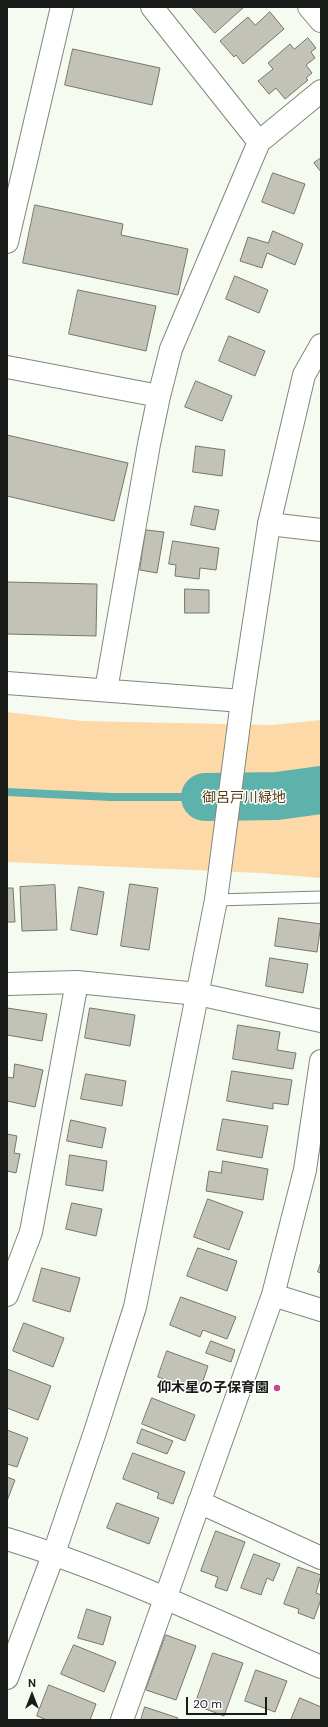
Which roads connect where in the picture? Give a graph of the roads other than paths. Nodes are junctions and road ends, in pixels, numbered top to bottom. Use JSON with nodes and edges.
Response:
{"nodes":[{"id":1,"x":62,"y":7,"type":"edge"},
{"id":2,"x":152,"y":7,"type":"edge"},
{"id":3,"x":309,"y":7,"type":"edge"},
{"id":4,"x":321,"y":21,"type":"edge"},
{"id":5,"x":321,"y":91,"type":"edge"},
{"id":6,"x":259,"y":142,"type":"junction"},
{"id":7,"x":14,"y":184,"type":"edge"},
{"id":8,"x":7,"y":242,"type":"edge"},
{"id":9,"x":321,"y":345,"type":"edge"},
{"id":10,"x":7,"y":367,"type":"edge"},
{"id":11,"x":159,"y":396,"type":"junction"},
{"id":12,"x":269,"y":524,"type":"junction"},
{"id":13,"x":321,"y":530,"type":"edge"},
{"id":14,"x":7,"y":683,"type":"edge"},
{"id":15,"x":106,"y":690,"type":"junction"},
{"id":16,"x":242,"y":701,"type":"junction"},
{"id":17,"x":321,"y":897,"type":"edge"},
{"id":18,"x":216,"y":900,"type":"junction"},
{"id":19,"x":76,"y":982,"type":"junction"},
{"id":20,"x":7,"y":984,"type":"edge"},
{"id":21,"x":198,"y":994,"type":"junction"},
{"id":22,"x":321,"y":1021,"type":"edge"},
{"id":23,"x":321,"y":1061,"type":"edge"},
{"id":24,"x":7,"y":1295,"type":"edge"},
{"id":25,"x":273,"y":1295,"type":"junction"},
{"id":26,"x":321,"y":1310,"type":"edge"},
{"id":27,"x":199,"y":1502,"type":"junction"},
{"id":28,"x":7,"y":1539,"type":"edge"},
{"id":29,"x":54,"y":1553,"type":"junction"},
{"id":30,"x":321,"y":1558,"type":"edge"},
{"id":31,"x":164,"y":1599,"type":"junction"},
{"id":32,"x":321,"y":1667,"type":"edge"},
{"id":33,"x":7,"y":1678,"type":"edge"},
{"id":34,"x":122,"y":1720,"type":"edge"}],
"edges":[{"from":1,"to":7,"type":"street"},
{"from":2,"to":6,"type":"street"},
{"from":3,"to":4,"type":"street"},
{"from":5,"to":6,"type":"street"},
{"from":6,"to":11,"type":"street"},
{"from":7,"to":8,"type":"street"},
{"from":9,"to":12,"type":"street"},
{"from":10,"to":11,"type":"street"},
{"from":11,"to":15,"type":"street"},
{"from":12,"to":13,"type":"street"},
{"from":12,"to":16,"type":"street"},
{"from":14,"to":15,"type":"street"},
{"from":15,"to":16,"type":"street"},
{"from":16,"to":18,"type":"street"},
{"from":17,"to":18,"type":"lane"},
{"from":18,"to":21,"type":"street"},
{"from":19,"to":20,"type":"street"},
{"from":19,"to":21,"type":"street"},
{"from":19,"to":24,"type":"street"},
{"from":21,"to":22,"type":"street"},
{"from":21,"to":29,"type":"street"},
{"from":23,"to":25,"type":"street"},
{"from":25,"to":26,"type":"street"},
{"from":25,"to":27,"type":"street"},
{"from":27,"to":30,"type":"street"},
{"from":27,"to":31,"type":"street"},
{"from":28,"to":29,"type":"street"},
{"from":29,"to":31,"type":"street"},
{"from":29,"to":33,"type":"street"},
{"from":31,"to":32,"type":"street"},
{"from":31,"to":34,"type":"street"}]}
